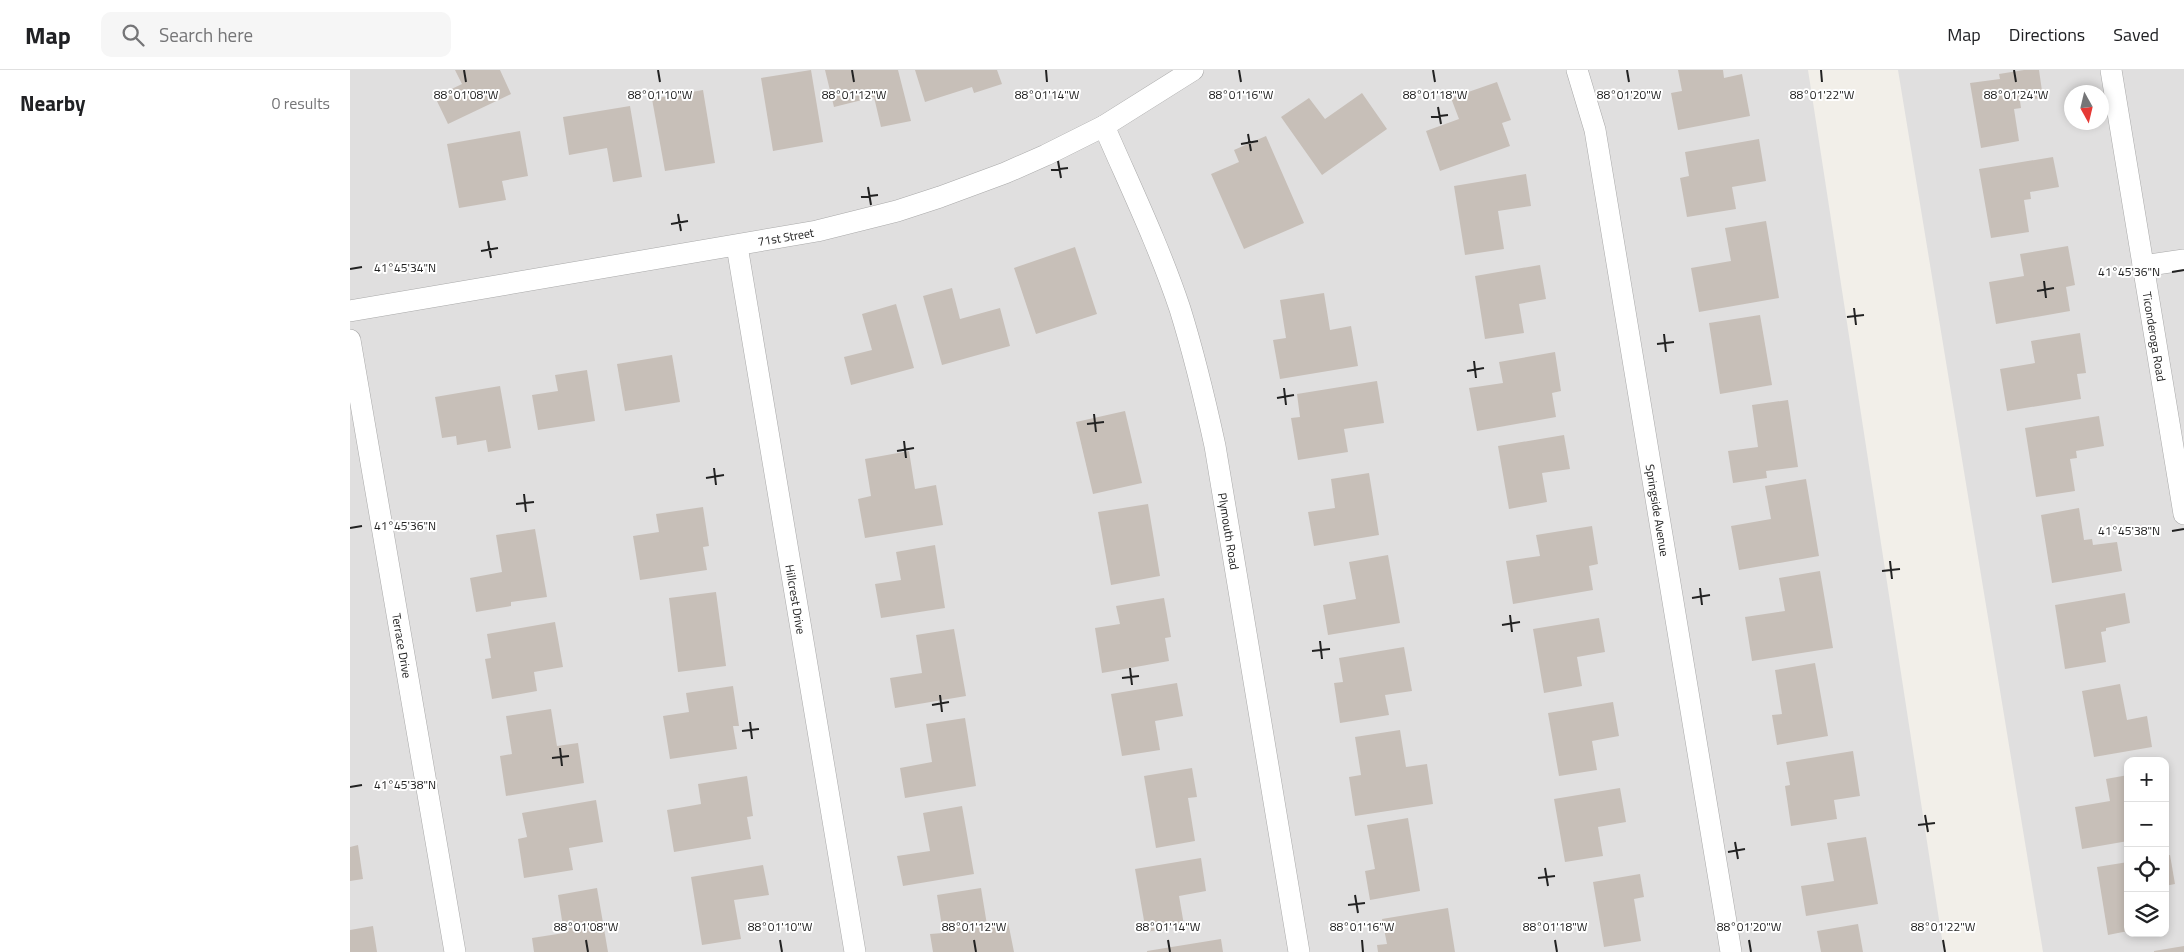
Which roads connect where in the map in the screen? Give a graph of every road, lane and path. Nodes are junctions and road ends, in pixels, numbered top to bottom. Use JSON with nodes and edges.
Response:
{"nodes":[{"id":1,"x":1193,"y":70,"type":"edge"},
{"id":2,"x":1578,"y":70,"type":"edge"},
{"id":3,"x":2111,"y":70,"type":"edge"},
{"id":4,"x":1104,"y":126,"type":"junction"},
{"id":5,"x":737,"y":246,"type":"junction"},
{"id":6,"x":2184,"y":260,"type":"edge"},
{"id":7,"x":2143,"y":266,"type":"junction"},
{"id":8,"x":350,"y":312,"type":"edge"},
{"id":9,"x":350,"y":340,"type":"edge"},
{"id":10,"x":2184,"y":514,"type":"edge"},
{"id":11,"x":455,"y":952,"type":"edge"},
{"id":12,"x":855,"y":952,"type":"edge"},
{"id":13,"x":1299,"y":952,"type":"edge"},
{"id":14,"x":1731,"y":952,"type":"edge"}],
"edges":[{"from":1,"to":4,"type":"street","name":"71st Street"},
{"from":2,"to":14,"type":"street","name":"Springside Avenue"},
{"from":3,"to":7,"type":"street","name":"Ticonderoga Road"},
{"from":4,"to":5,"type":"street","name":"71st Street"},
{"from":4,"to":13,"type":"street","name":"Plymouth Road"},
{"from":5,"to":8,"type":"street","name":"71st Street"},
{"from":5,"to":12,"type":"street","name":"Hillcrest Drive"},
{"from":6,"to":7,"type":"street"},
{"from":7,"to":10,"type":"street","name":"Ticonderoga Road"},
{"from":9,"to":11,"type":"street","name":"Terrace Drive"}]}
